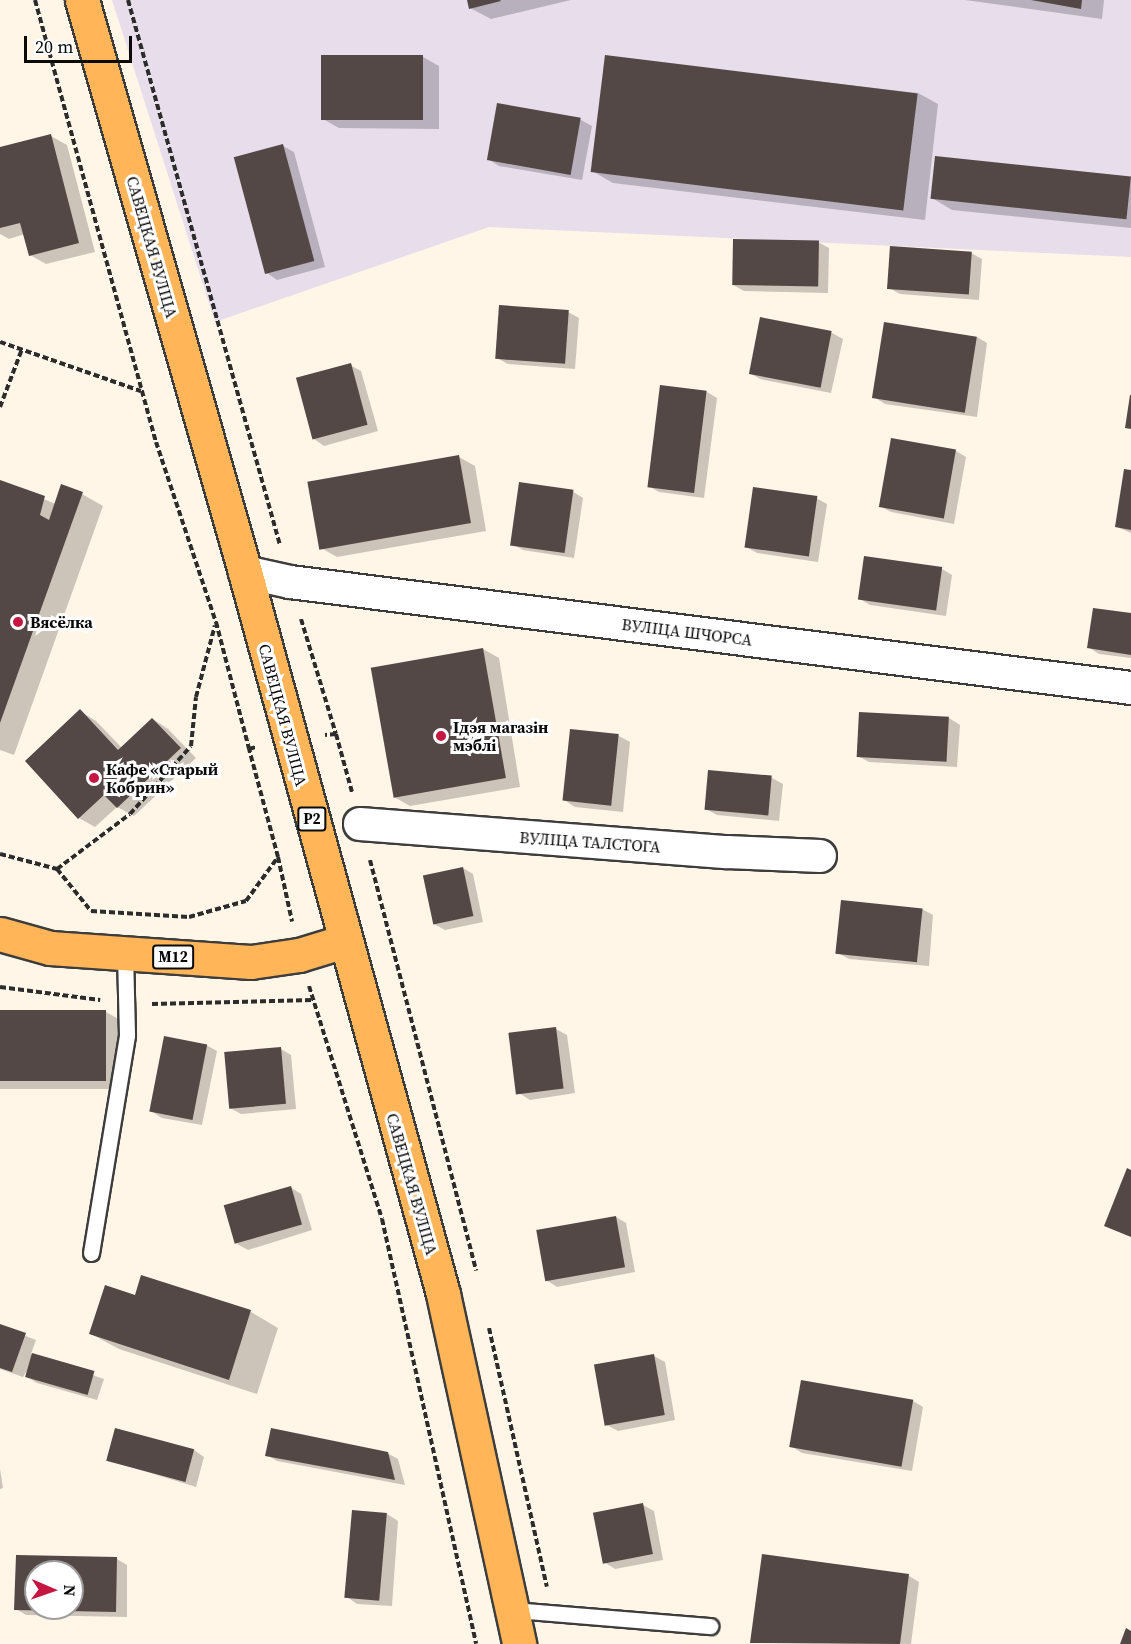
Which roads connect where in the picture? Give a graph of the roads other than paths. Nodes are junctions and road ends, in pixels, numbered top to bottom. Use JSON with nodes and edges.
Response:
{"nodes":[{"id":1,"x":82,"y":0,"type":"edge"},
{"id":2,"x":245,"y":572,"type":"junction"},
{"id":3,"x":1131,"y":688,"type":"edge"},
{"id":4,"x":360,"y":824,"type":"dead end"},
{"id":5,"x":820,"y":856,"type":"dead end"},
{"id":6,"x":0,"y":934,"type":"edge"},
{"id":7,"x":345,"y":941,"type":"junction"},
{"id":8,"x":125,"y":954,"type":"junction"},
{"id":9,"x":91,"y":1253,"type":"dead end"},
{"id":10,"x":514,"y":1610,"type":"junction"},
{"id":11,"x":710,"y":1626,"type":"dead end"},
{"id":12,"x":519,"y":1644,"type":"edge"}],
"edges":[{"from":1,"to":2,"type":"main road","name":"САВЕЦКАЯ ВУЛІЦА","number":"Р2"},
{"from":2,"to":3,"type":"street","name":"ВУЛІЦА ШЧОРСА"},
{"from":2,"to":7,"type":"main road","name":"САВЕЦКАЯ ВУЛІЦА","number":"Р2"},
{"from":4,"to":5,"type":"street","name":"ВУЛІЦА ТАЛСТОГА"},
{"from":6,"to":8,"type":"main road","number":"М12"},
{"from":7,"to":8,"type":"main road","number":"М12"},
{"from":7,"to":10,"type":"main road","name":"САВЕЦКАЯ ВУЛІЦА","number":"Р2"},
{"from":8,"to":9,"type":"lane"},
{"from":10,"to":11,"type":"lane"},
{"from":10,"to":12,"type":"main road","name":"САВЕЦКАЯ ВУЛІЦА","number":"Р2"}]}
